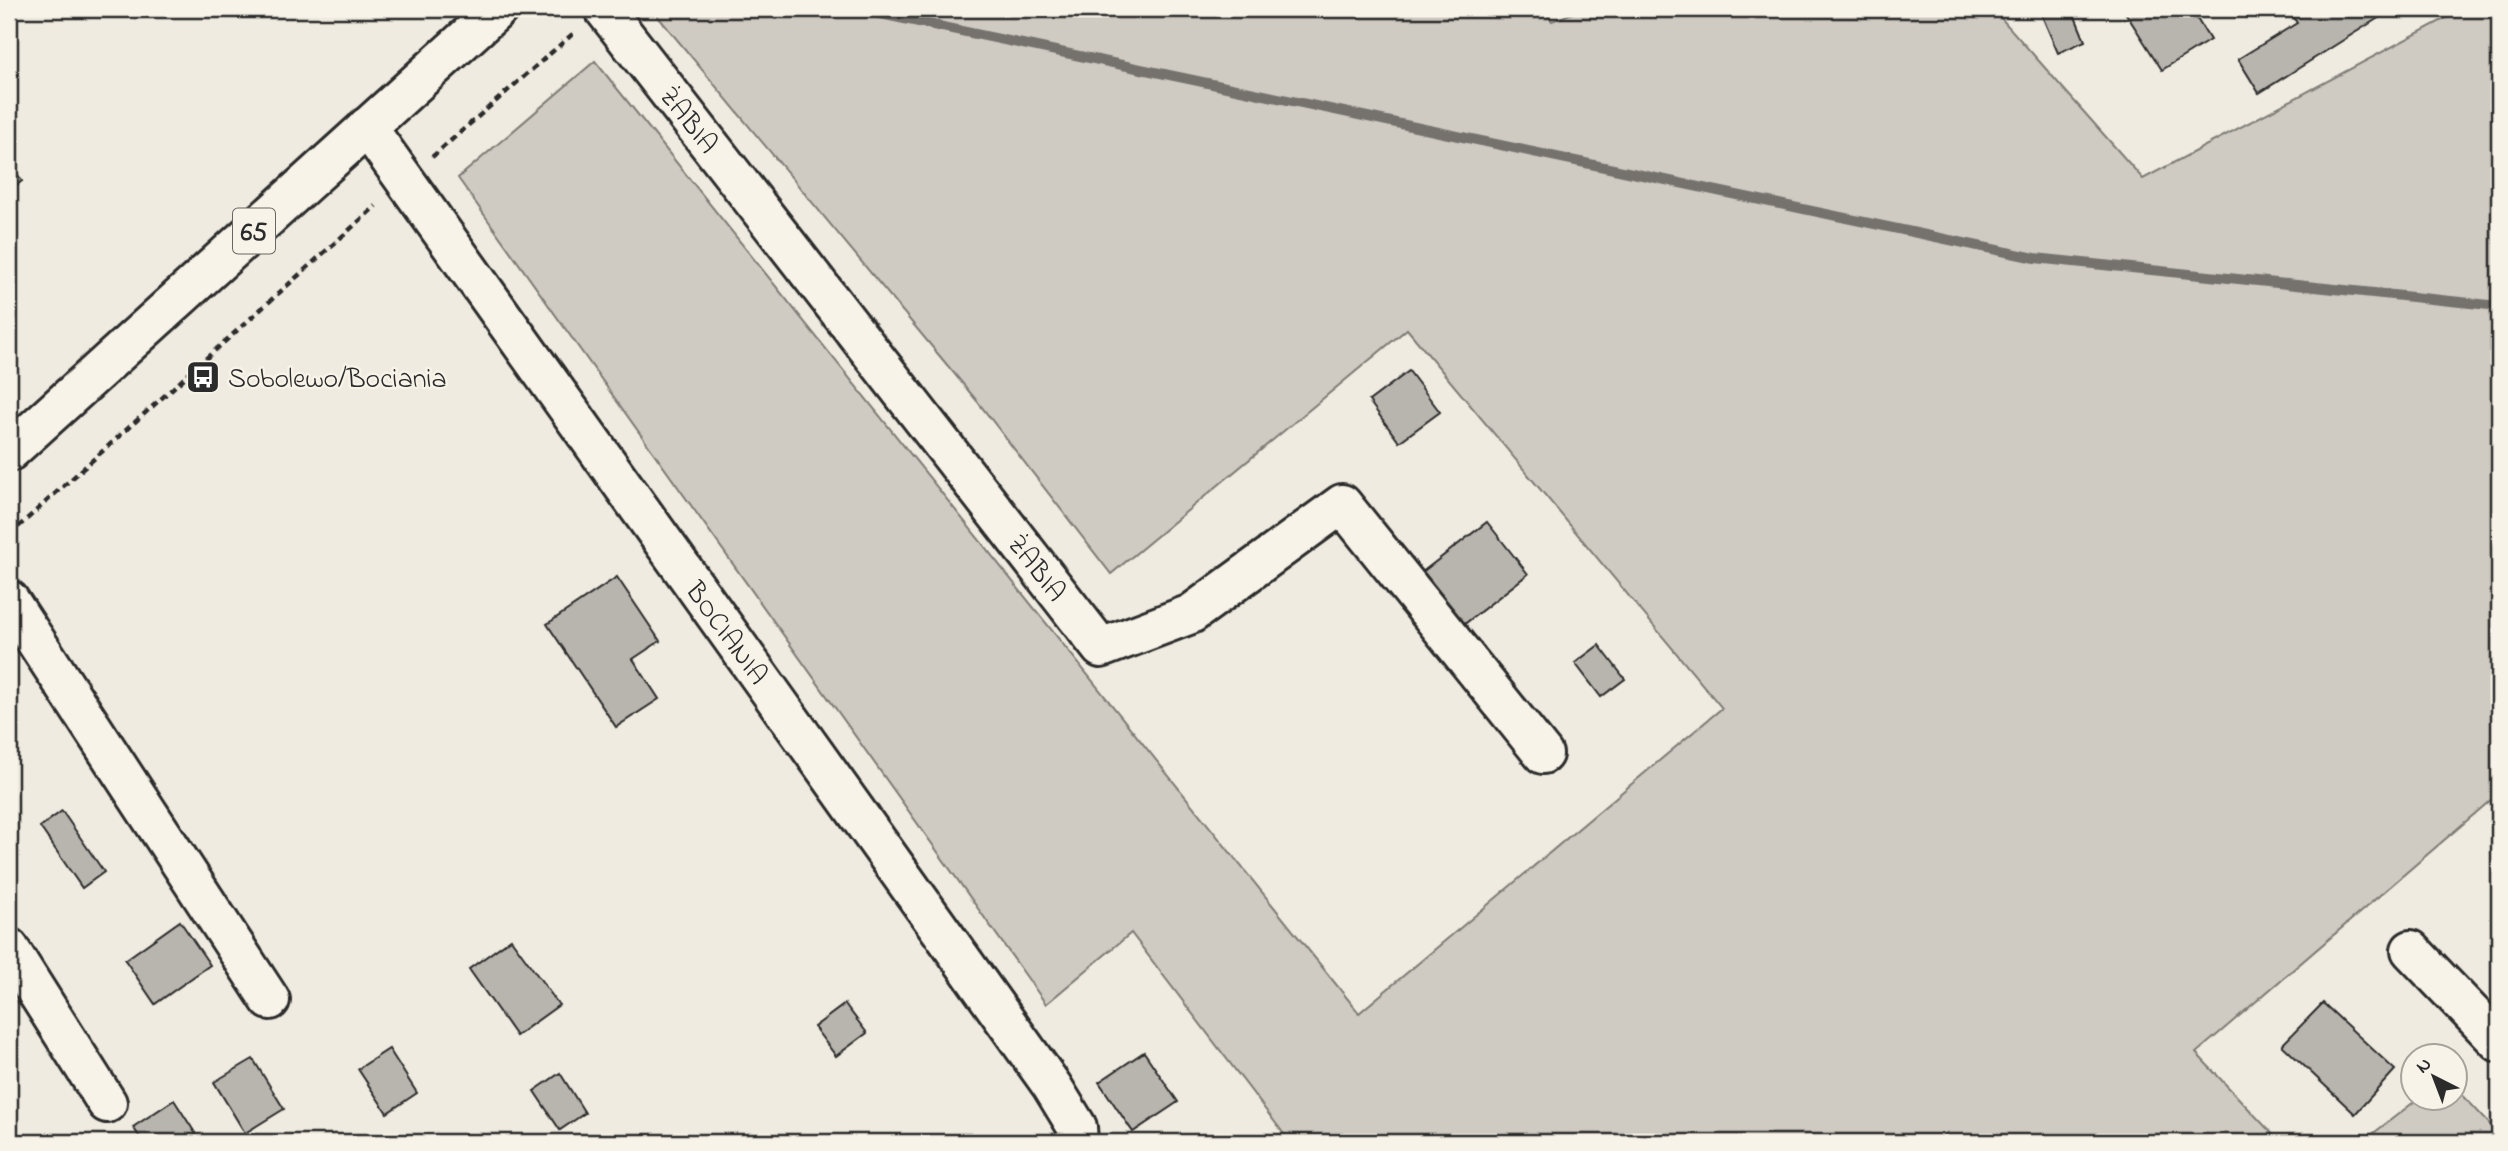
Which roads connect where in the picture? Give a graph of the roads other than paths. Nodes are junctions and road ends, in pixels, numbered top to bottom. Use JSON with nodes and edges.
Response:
{"nodes":[{"id":1,"x":498,"y":9,"type":"edge"},
{"id":2,"x":592,"y":18,"type":"edge"},
{"id":3,"x":368,"y":127,"type":"junction"},
{"id":4,"x":9,"y":452,"type":"edge"},
{"id":5,"x":9,"y":600,"type":"edge"},
{"id":6,"x":1543,"y":754,"type":"dead end"},
{"id":7,"x":9,"y":948,"type":"edge"},
{"id":8,"x":2411,"y":950,"type":"dead end"},
{"id":9,"x":270,"y":1000,"type":"dead end"},
{"id":10,"x":2499,"y":1042,"type":"edge"},
{"id":11,"x":107,"y":1103,"type":"dead end"},
{"id":12,"x":1078,"y":1142,"type":"edge"}],
"edges":[{"from":1,"to":3,"type":"main road","number":"65"},
{"from":2,"to":6,"type":"main road","name":"ŻABIA"},
{"from":3,"to":4,"type":"main road","number":"65"},
{"from":3,"to":12,"type":"main road","name":"BOCIANIA"},
{"from":5,"to":9,"type":"main road"},
{"from":7,"to":11,"type":"main road"},
{"from":8,"to":10,"type":"main road"}]}
